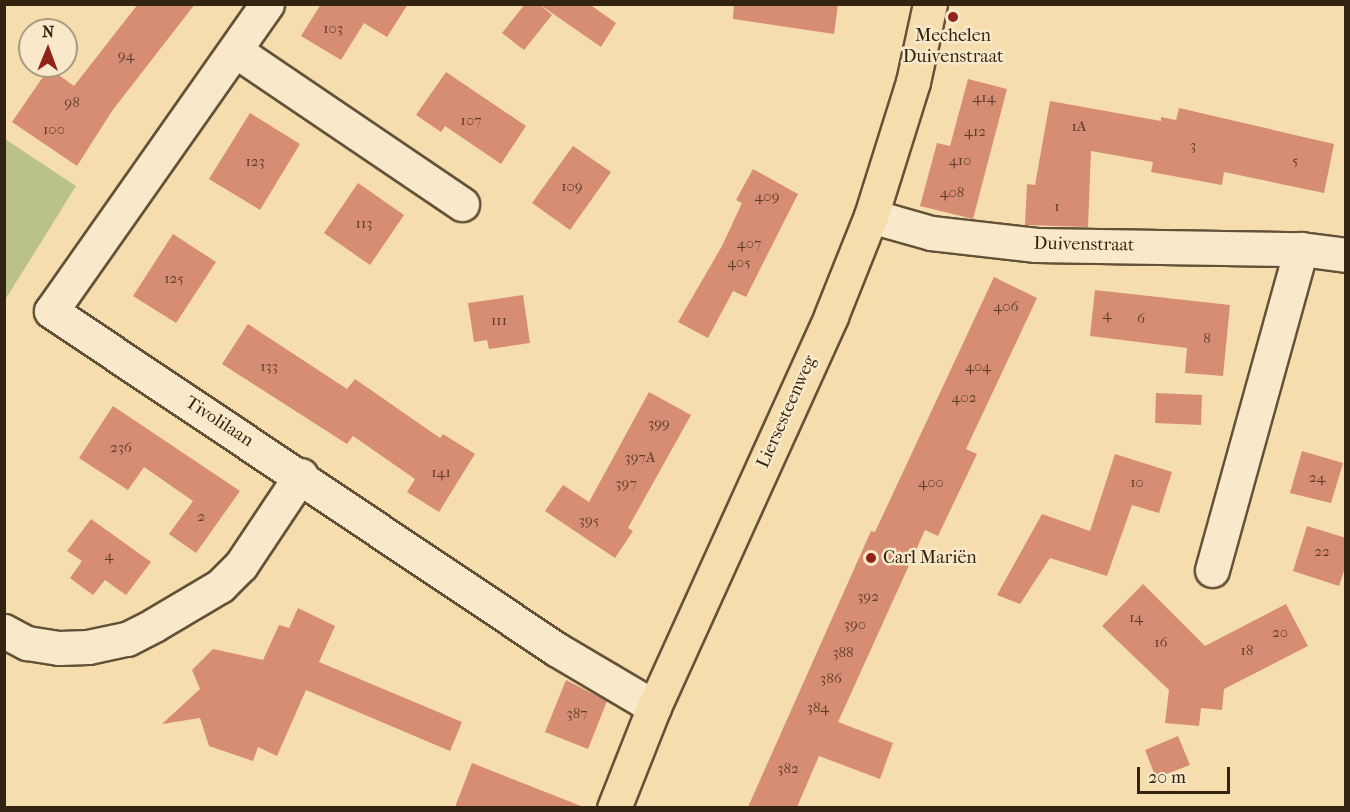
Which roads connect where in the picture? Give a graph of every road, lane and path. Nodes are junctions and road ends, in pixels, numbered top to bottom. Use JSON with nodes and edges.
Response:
{"nodes":[{"id":1,"x":267,"y":4,"type":"edge"},
{"id":2,"x":930,"y":4,"type":"edge"},
{"id":3,"x":236,"y":51,"type":"junction"},
{"id":4,"x":462,"y":204,"type":"dead end"},
{"id":5,"x":871,"y":216,"type":"junction"},
{"id":6,"x":1301,"y":249,"type":"junction"},
{"id":7,"x":1346,"y":255,"type":"edge"},
{"id":8,"x":301,"y":475,"type":"junction"},
{"id":9,"x":1212,"y":570,"type":"dead end"},
{"id":10,"x":4,"y":631,"type":"edge"},
{"id":11,"x":654,"y":707,"type":"junction"},
{"id":12,"x":614,"y":807,"type":"edge"}],
"edges":[{"from":1,"to":3,"type":"street","name":"Tivolilaan"},
{"from":2,"to":5,"type":"main road","name":"Liersesteenweg"},
{"from":3,"to":4,"type":"street"},
{"from":3,"to":8,"type":"street","name":"Tivolilaan"},
{"from":5,"to":6,"type":"street","name":"Duivenstraat"},
{"from":5,"to":11,"type":"main road","name":"Liersesteenweg"},
{"from":6,"to":7,"type":"street","name":"Duivenstraat"},
{"from":6,"to":9,"type":"street"},
{"from":8,"to":10,"type":"street"},
{"from":8,"to":11,"type":"street","name":"Tivolilaan"},
{"from":11,"to":12,"type":"main road","name":"Liersesteenweg"}]}
